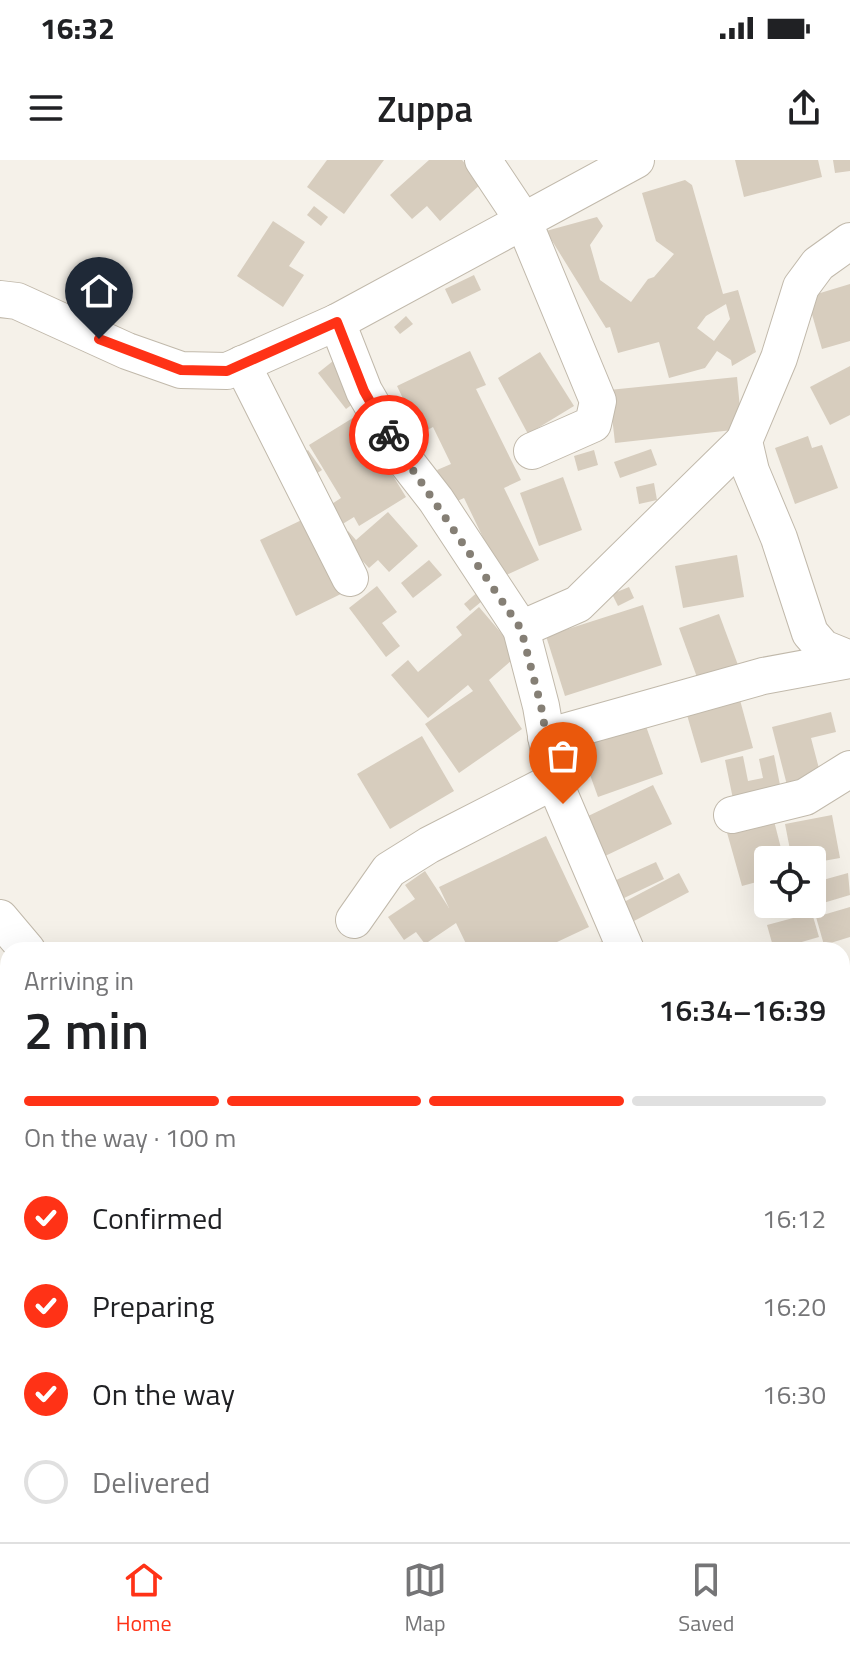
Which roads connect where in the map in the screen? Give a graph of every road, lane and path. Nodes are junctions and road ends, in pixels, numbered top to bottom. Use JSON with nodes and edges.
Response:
{"nodes":[{"id":1,"x":483,"y":160,"type":"edge"},
{"id":2,"x":636,"y":160,"type":"edge"},
{"id":3,"x":523,"y":220,"type":"junction"},
{"id":4,"x":850,"y":241,"type":"edge"},
{"id":5,"x":0,"y":299,"type":"edge"},
{"id":6,"x":337,"y":322,"type":"junction"},
{"id":7,"x":242,"y":364,"type":"junction"},
{"id":8,"x":744,"y":441,"type":"junction"},
{"id":9,"x":532,"y":451,"type":"dead end"},
{"id":10,"x":350,"y":578,"type":"dead end"},
{"id":11,"x":521,"y":629,"type":"junction"},
{"id":12,"x":850,"y":660,"type":"edge"},
{"id":13,"x":546,"y":737,"type":"junction"},
{"id":14,"x":850,"y":769,"type":"edge"},
{"id":15,"x":554,"y":781,"type":"junction"},
{"id":16,"x":732,"y":815,"type":"dead end"},
{"id":17,"x":0,"y":918,"type":"edge"},
{"id":18,"x":354,"y":920,"type":"dead end"},
{"id":19,"x":20,"y":942,"type":"edge"},
{"id":20,"x":623,"y":942,"type":"edge"}],
"edges":[{"from":1,"to":3,"type":"street"},
{"from":2,"to":3,"type":"street"},
{"from":3,"to":6,"type":"street"},
{"from":3,"to":9,"type":"street"},
{"from":4,"to":8,"type":"street"},
{"from":5,"to":7,"type":"street"},
{"from":6,"to":7,"type":"street"},
{"from":6,"to":11,"type":"street"},
{"from":7,"to":10,"type":"street"},
{"from":8,"to":11,"type":"street"},
{"from":8,"to":12,"type":"street"},
{"from":11,"to":13,"type":"street"},
{"from":12,"to":13,"type":"street"},
{"from":13,"to":15,"type":"street"},
{"from":14,"to":16,"type":"street"},
{"from":15,"to":18,"type":"street"},
{"from":15,"to":20,"type":"street"},
{"from":17,"to":19,"type":"street"}]}
